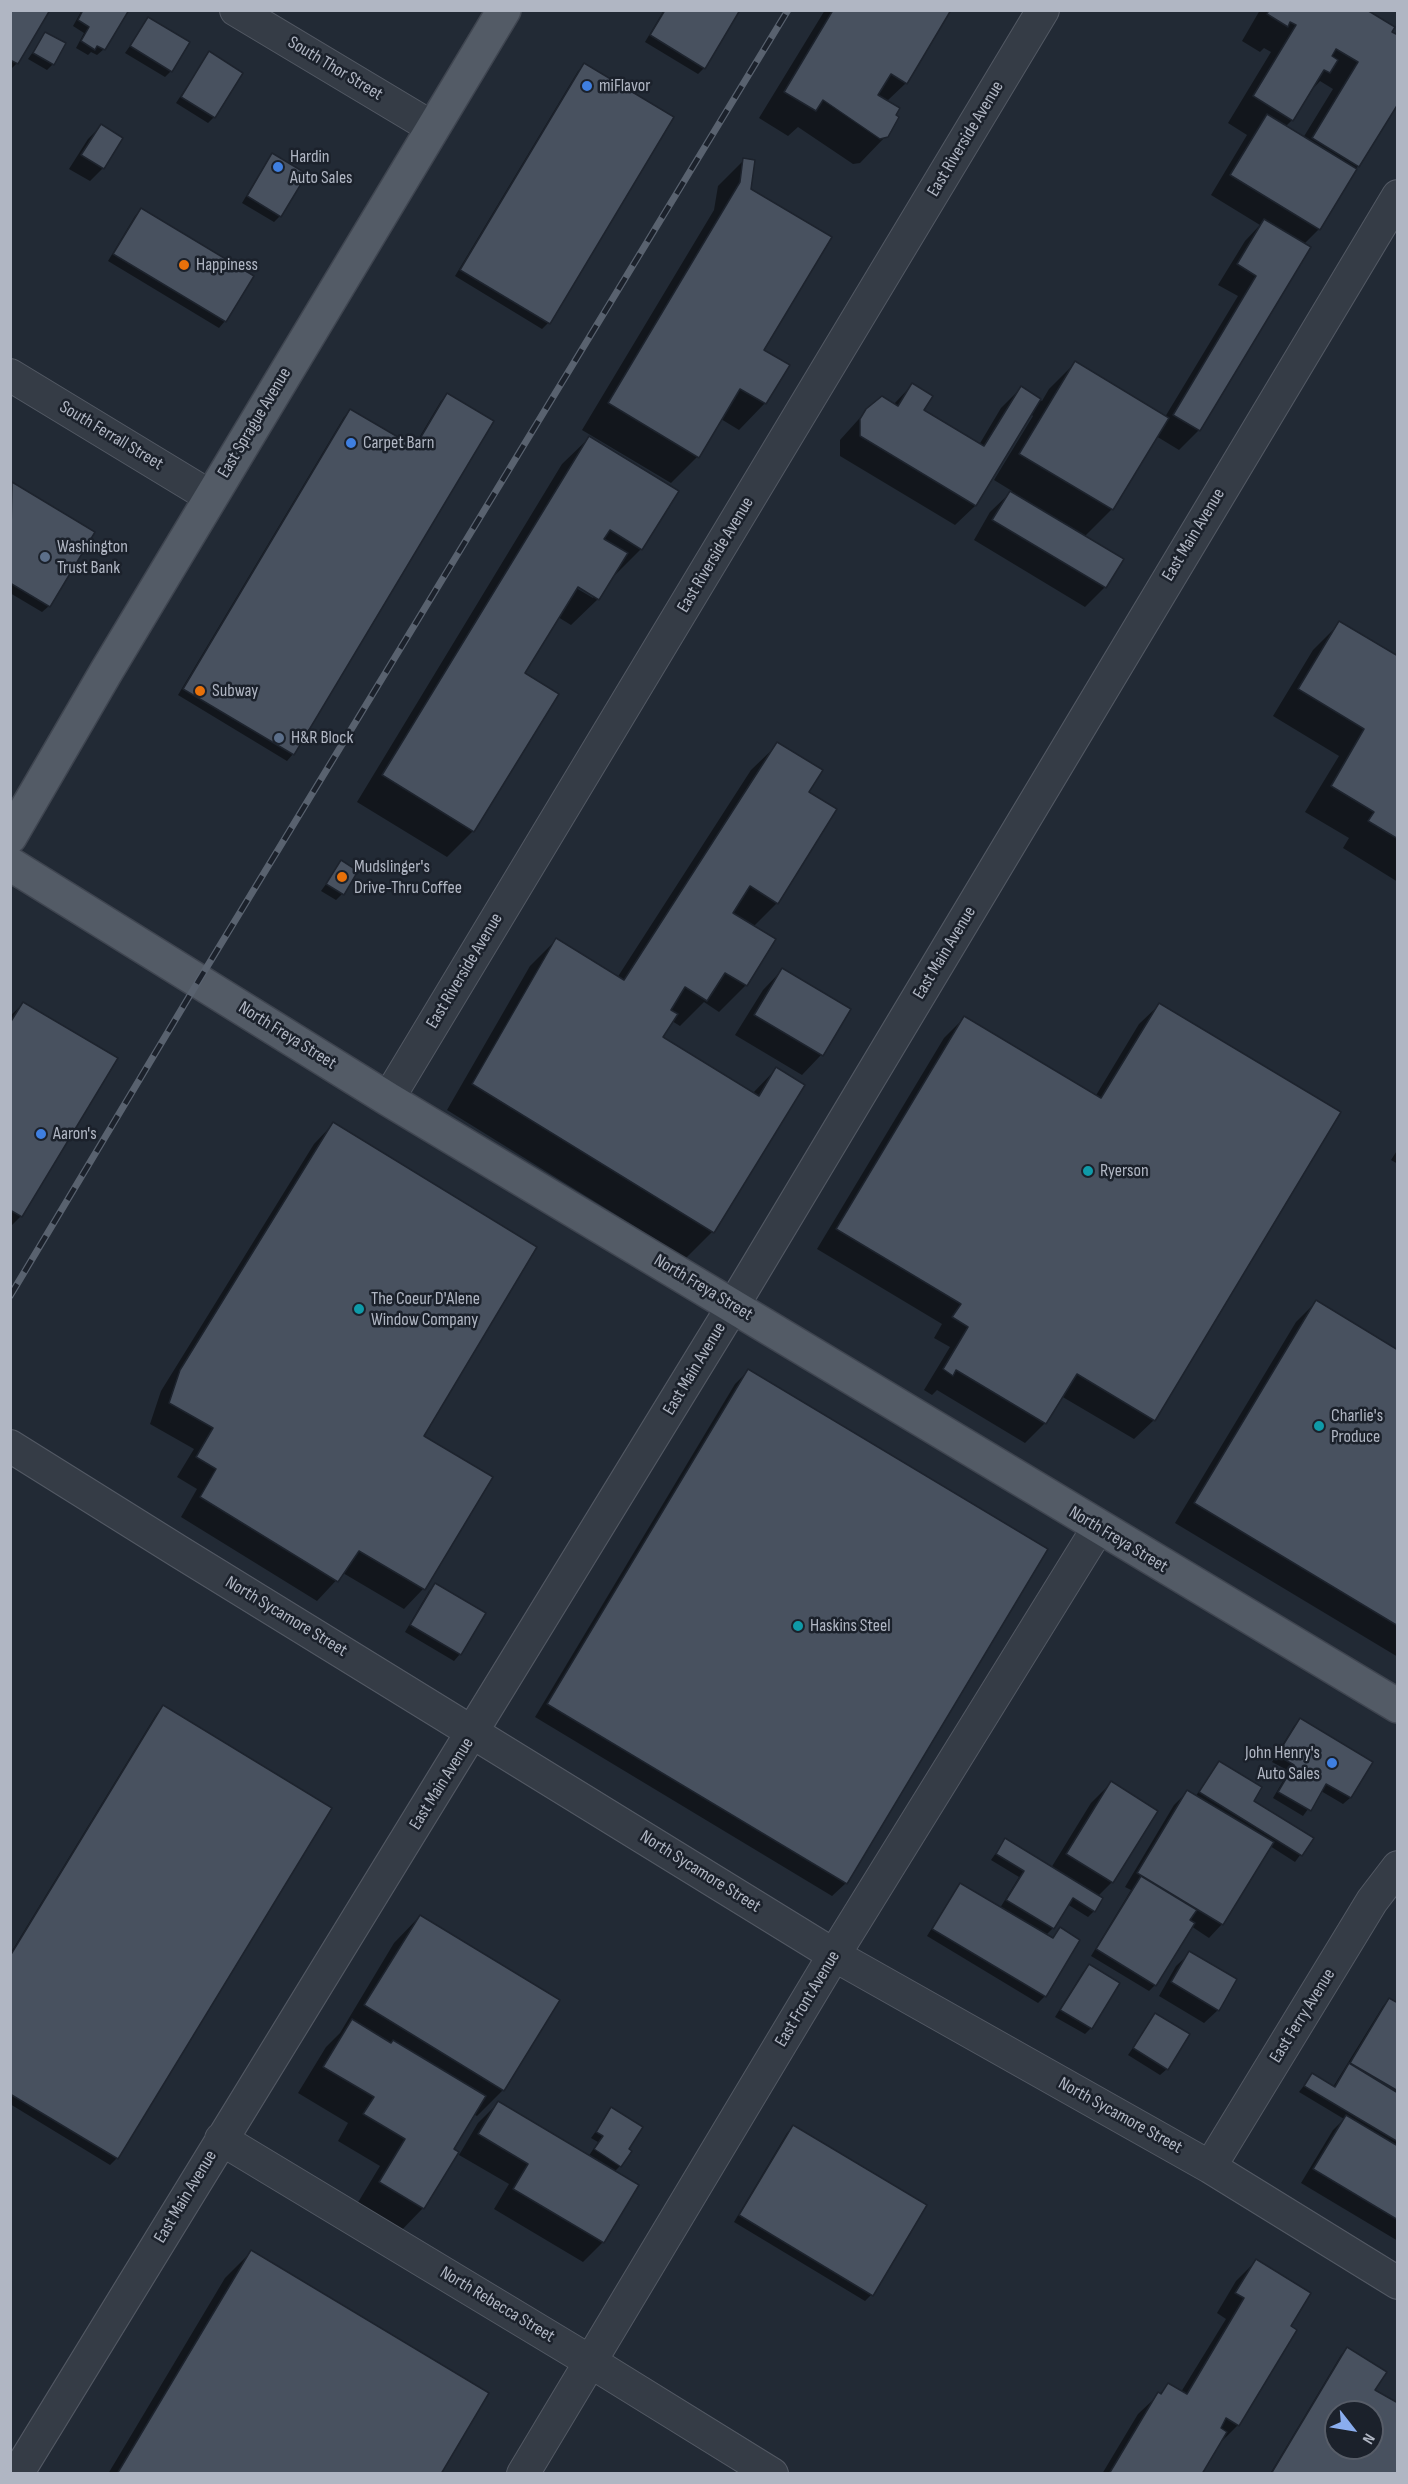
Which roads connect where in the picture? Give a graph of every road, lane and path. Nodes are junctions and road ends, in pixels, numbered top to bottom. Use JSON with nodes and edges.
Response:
{"nodes":[{"id":1,"x":237,"y":10,"type":"edge"},
{"id":2,"x":504,"y":10,"type":"edge"},
{"id":3,"x":1043,"y":10,"type":"edge"},
{"id":4,"x":433,"y":128,"type":"junction"},
{"id":5,"x":1398,"y":196,"type":"edge"},
{"id":6,"x":10,"y":375,"type":"edge"},
{"id":7,"x":211,"y":497,"type":"junction"},
{"id":8,"x":10,"y":837,"type":"edge"},
{"id":9,"x":10,"y":864,"type":"edge"},
{"id":10,"x":388,"y":1099,"type":"junction"},
{"id":11,"x":734,"y":1306,"type":"junction"},
{"id":12,"x":10,"y":1446,"type":"edge"},
{"id":13,"x":1098,"y":1528,"type":"junction"},
{"id":14,"x":1398,"y":1706,"type":"edge"},
{"id":15,"x":474,"y":1732,"type":"junction"},
{"id":16,"x":1398,"y":1867,"type":"edge"},
{"id":17,"x":834,"y":1955,"type":"junction"},
{"id":18,"x":221,"y":2139,"type":"junction"},
{"id":19,"x":1210,"y":2167,"type":"junction"},
{"id":20,"x":1398,"y":2283,"type":"edge"},
{"id":21,"x":591,"y":2361,"type":"junction"},
{"id":22,"x":17,"y":2474,"type":"edge"},
{"id":23,"x":523,"y":2474,"type":"edge"},
{"id":24,"x":772,"y":2474,"type":"edge"}],
"edges":[{"from":1,"to":4,"type":"street","name":"South Thor Street"},
{"from":2,"to":4,"type":"main road","name":"East Sprague Avenue"},
{"from":3,"to":10,"type":"street","name":"East Riverside Avenue"},
{"from":4,"to":7,"type":"main road","name":"East Sprague Avenue"},
{"from":5,"to":11,"type":"street","name":"East Main Avenue"},
{"from":6,"to":7,"type":"street","name":"South Ferrall Street"},
{"from":7,"to":8,"type":"main road","name":"East Sprague Avenue"},
{"from":9,"to":10,"type":"main road","name":"North Freya Street"},
{"from":10,"to":11,"type":"main road","name":"North Freya Street"},
{"from":11,"to":13,"type":"main road","name":"North Freya Street"},
{"from":11,"to":15,"type":"street","name":"East Main Avenue"},
{"from":12,"to":15,"type":"street","name":"North Sycamore Street"},
{"from":13,"to":14,"type":"main road","name":"North Freya Street"},
{"from":13,"to":17,"type":"street","name":"East Front Avenue"},
{"from":15,"to":17,"type":"street","name":"North Sycamore Street"},
{"from":15,"to":18,"type":"street","name":"East Main Avenue"},
{"from":16,"to":19,"type":"street","name":"East Ferry Avenue"},
{"from":17,"to":19,"type":"street","name":"North Sycamore Street"},
{"from":17,"to":21,"type":"street","name":"East Front Avenue"},
{"from":18,"to":21,"type":"street","name":"North Rebecca Street"},
{"from":18,"to":22,"type":"street","name":"East Main Avenue"},
{"from":19,"to":20,"type":"street","name":"North Sycamore Street"},
{"from":21,"to":23,"type":"street","name":"East Front Avenue"},
{"from":21,"to":24,"type":"street","name":"North Rebecca Street"}]}
